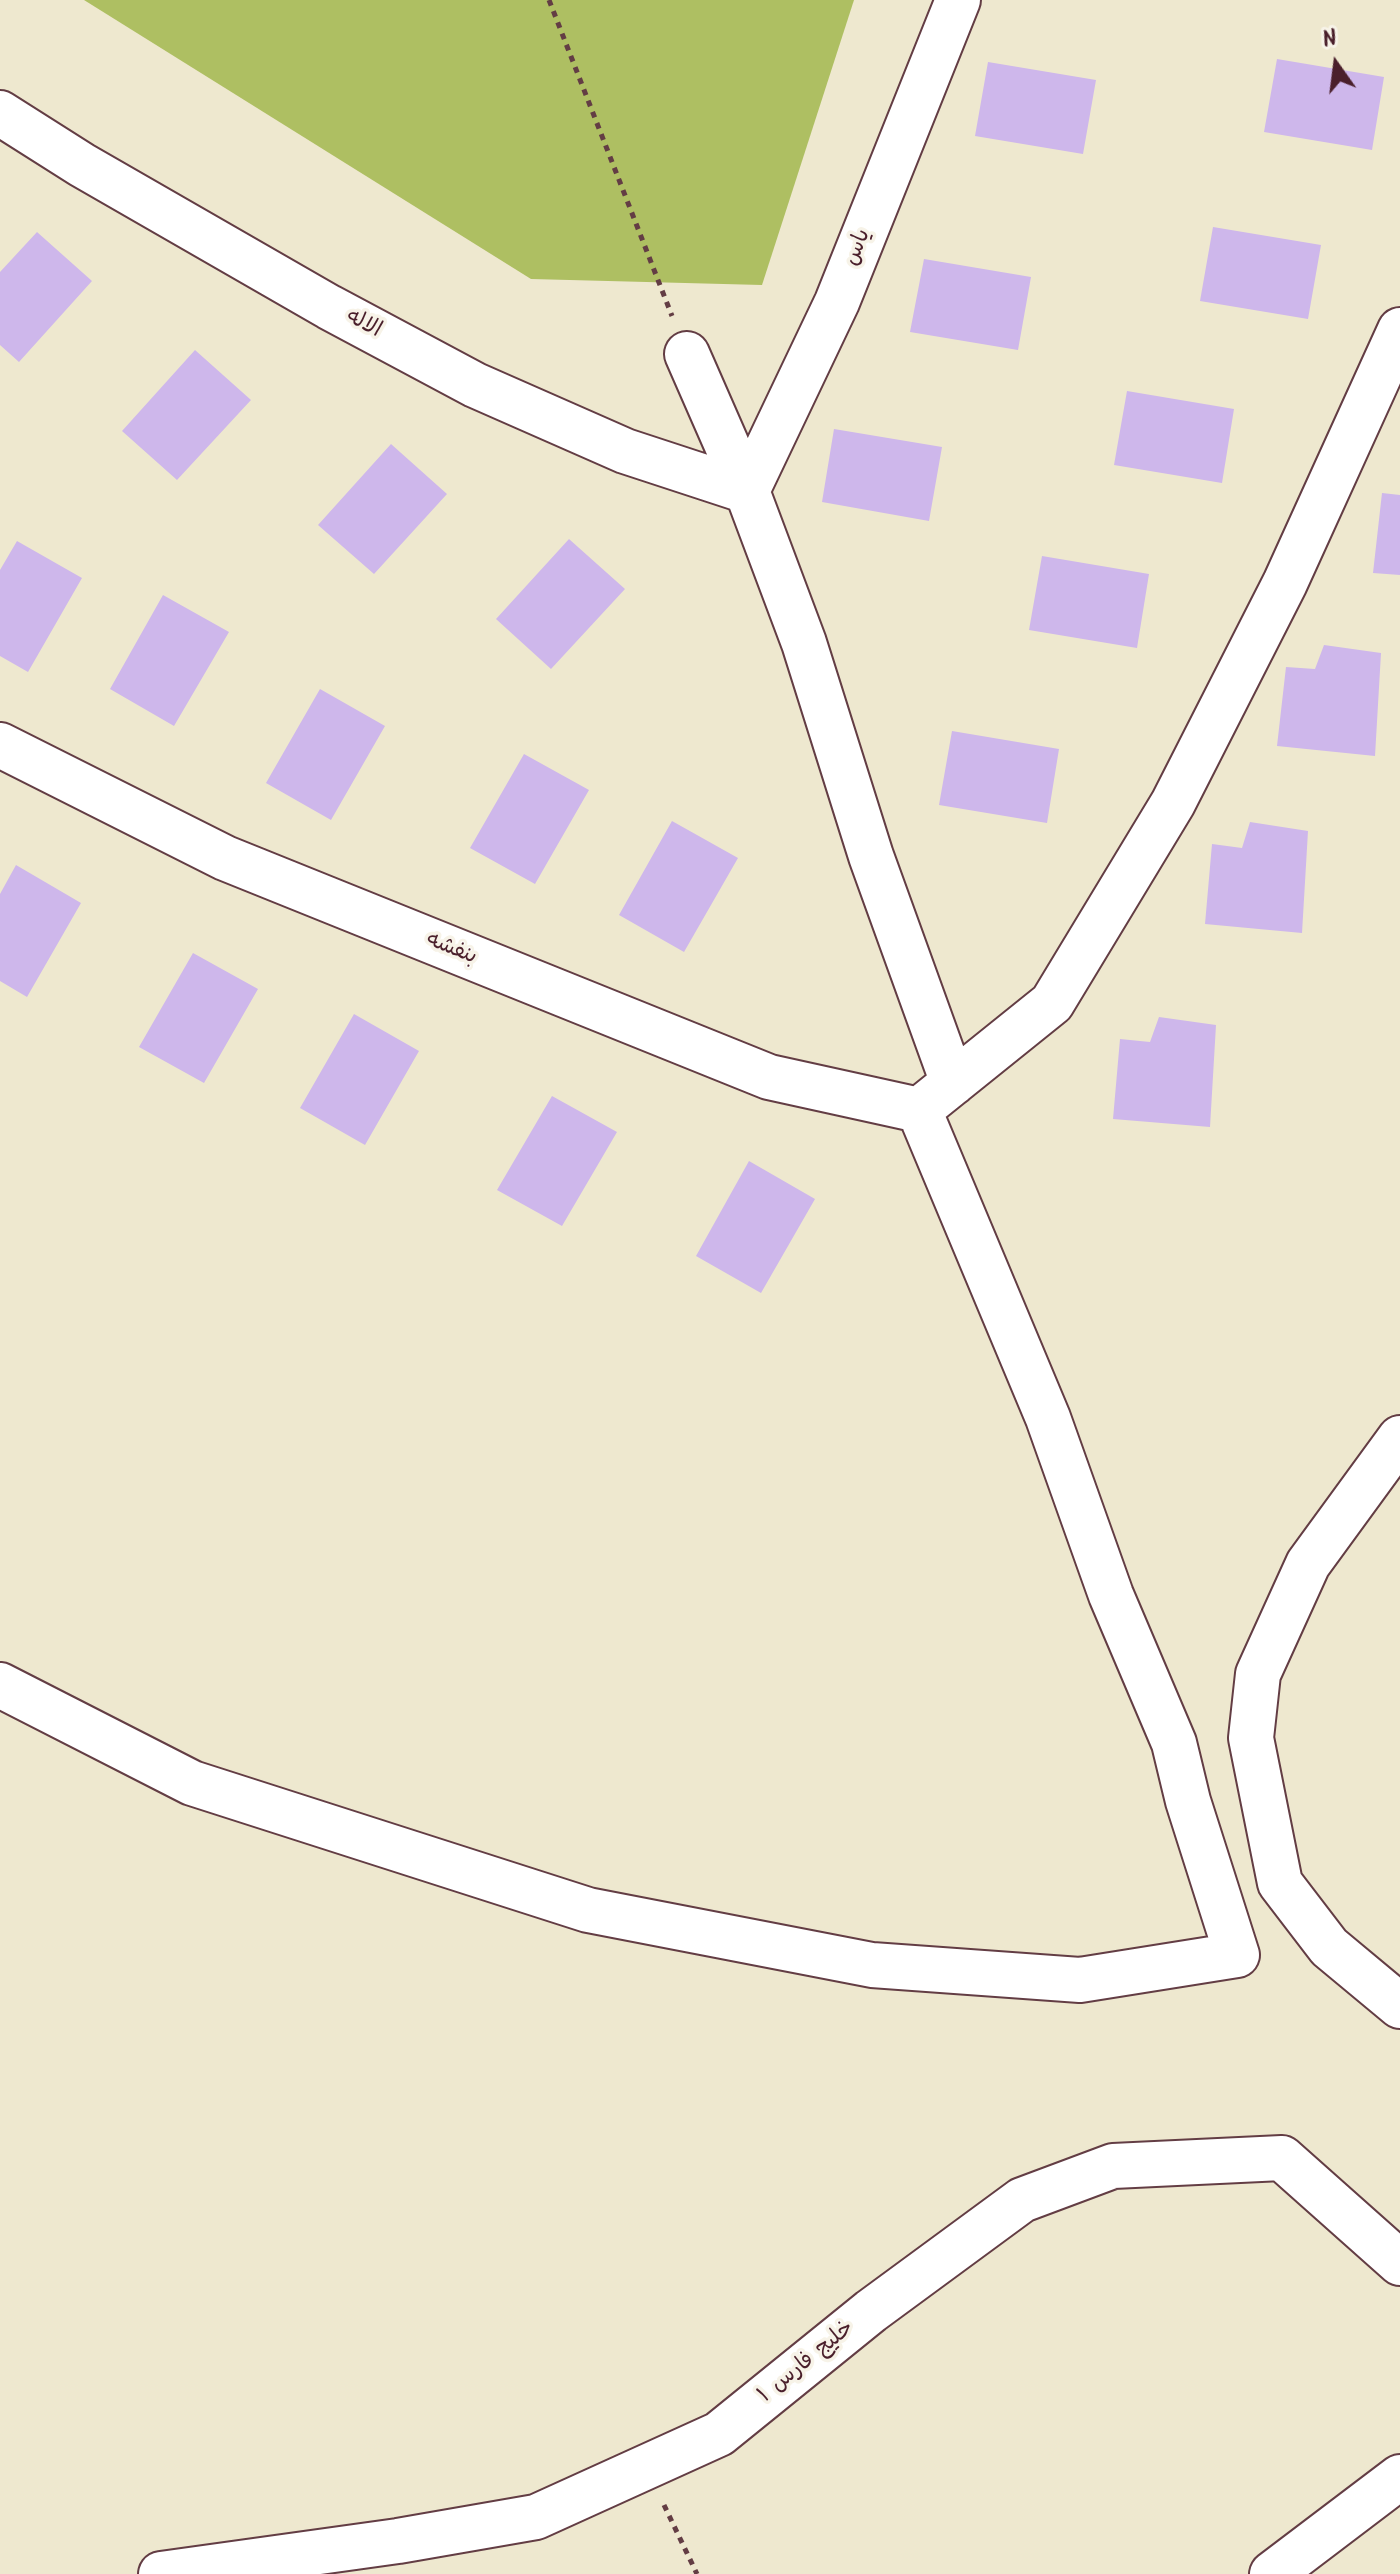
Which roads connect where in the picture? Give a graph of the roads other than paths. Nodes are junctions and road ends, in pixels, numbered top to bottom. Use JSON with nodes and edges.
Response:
{"nodes":[{"id":1,"x":958,"y":0,"type":"edge"},
{"id":2,"x":0,"y":113,"type":"edge"},
{"id":3,"x":1400,"y":330,"type":"edge"},
{"id":4,"x":687,"y":354,"type":"road end"},
{"id":5,"x":747,"y":491,"type":"junction"},
{"id":6,"x":0,"y":745,"type":"edge"},
{"id":7,"x":953,"y":1083,"type":"junction"},
{"id":8,"x":919,"y":1110,"type":"junction"},
{"id":9,"x":1400,"y":1438,"type":"edge"},
{"id":10,"x":0,"y":1685,"type":"edge"},
{"id":11,"x":1400,"y":2006,"type":"edge"},
{"id":12,"x":1400,"y":2263,"type":"edge"},
{"id":13,"x":1400,"y":2477,"type":"edge"},
{"id":14,"x":401,"y":2557,"type":"edge"},
{"id":15,"x":161,"y":2574,"type":"edge"},
{"id":16,"x":1272,"y":2574,"type":"edge"}],
"edges":[{"from":1,"to":5,"type":"street","name":"یاس"},
{"from":2,"to":5,"type":"street","name":"الاله"},
{"from":3,"to":7,"type":"street"},
{"from":4,"to":5,"type":"street"},
{"from":5,"to":7,"type":"street"},
{"from":6,"to":8,"type":"street","name":"بنفشه"},
{"from":7,"to":8,"type":"street"},
{"from":8,"to":10,"type":"street"},
{"from":9,"to":11,"type":"street"},
{"from":12,"to":14,"type":"street","name":"خلیج فارس ۱"},
{"from":13,"to":16,"type":"street"},
{"from":14,"to":15,"type":"street","name":"خلیج فارس ۱"}]}
